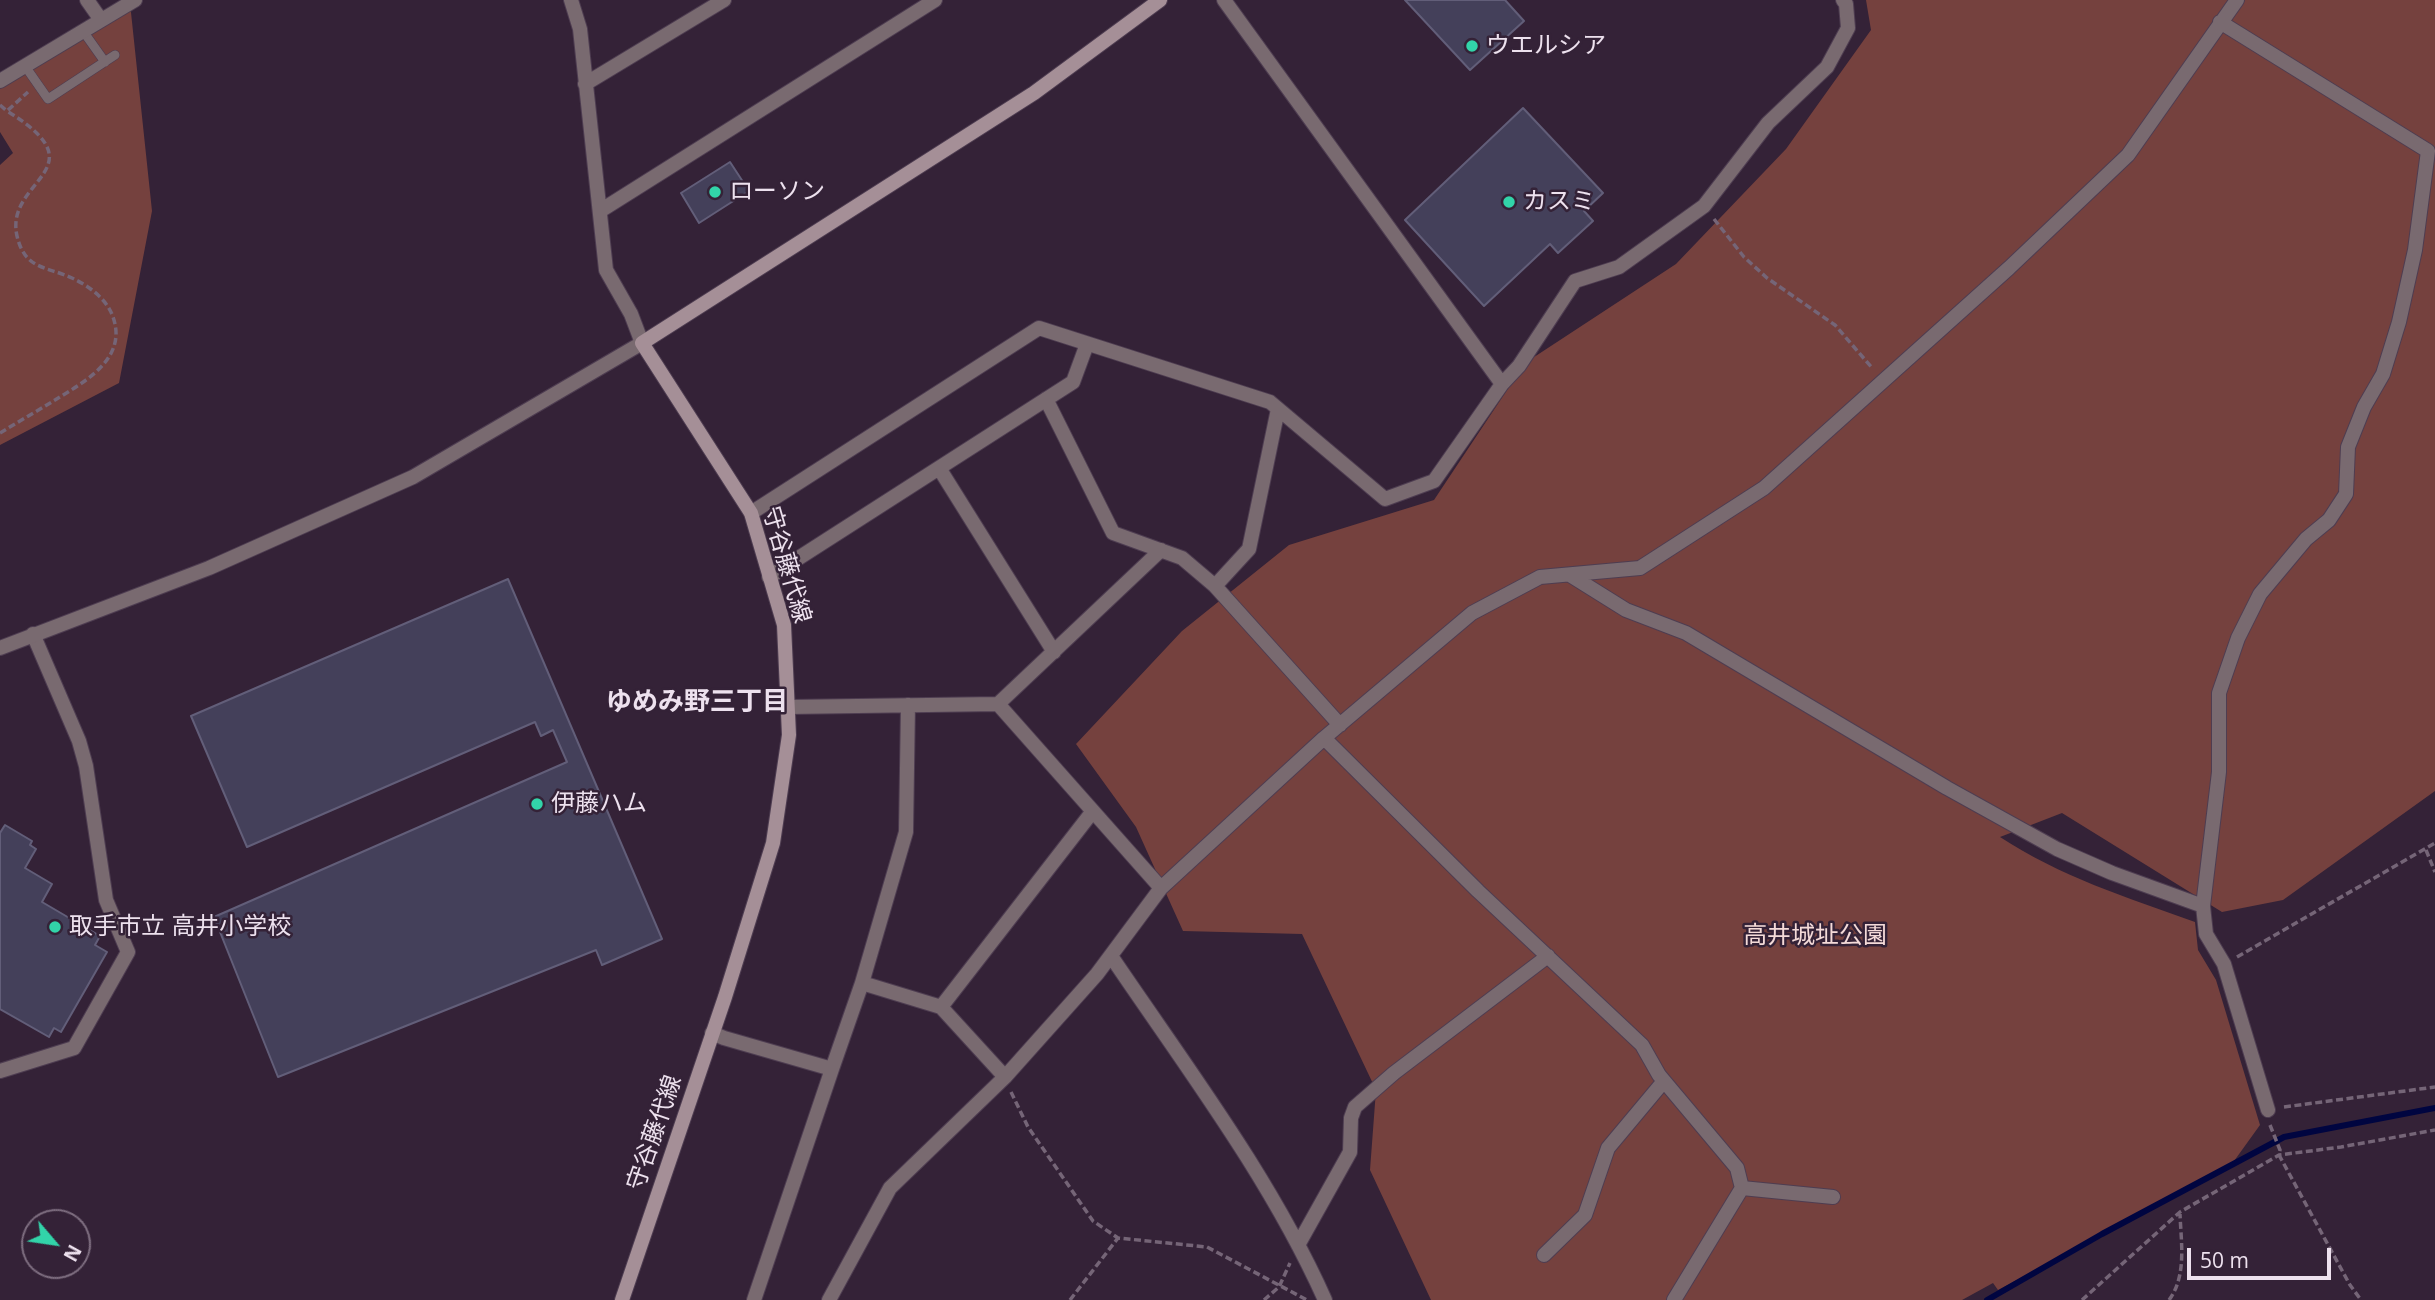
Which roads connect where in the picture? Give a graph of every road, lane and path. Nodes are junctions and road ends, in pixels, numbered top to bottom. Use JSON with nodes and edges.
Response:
{"nodes":[{"id":1,"x":87,"y":0,"type":"edge"},
{"id":2,"x":135,"y":0,"type":"edge"},
{"id":3,"x":572,"y":0,"type":"edge"},
{"id":4,"x":724,"y":0,"type":"edge"},
{"id":5,"x":935,"y":0,"type":"edge"},
{"id":6,"x":1160,"y":0,"type":"edge"},
{"id":7,"x":1223,"y":0,"type":"edge"},
{"id":8,"x":1843,"y":0,"type":"edge"},
{"id":9,"x":2237,"y":0,"type":"edge"},
{"id":10,"x":101,"y":20,"type":"junction"},
{"id":11,"x":2220,"y":22,"type":"junction"},
{"id":12,"x":83,"y":31,"type":"junction"},
{"id":13,"x":115,"y":55,"type":"dead end"},
{"id":14,"x":105,"y":62,"type":"junction"},
{"id":15,"x":25,"y":66,"type":"junction"},
{"id":16,"x":0,"y":81,"type":"edge"},
{"id":17,"x":585,"y":84,"type":"junction"},
{"id":18,"x":39,"y":86,"type":"junction"},
{"id":19,"x":0,"y":105,"type":"edge"},
{"id":20,"x":7,"y":111,"type":"junction"},
{"id":21,"x":2432,"y":148,"type":"edge"},
{"id":22,"x":1704,"y":206,"type":"junction"},
{"id":23,"x":600,"y":211,"type":"junction"},
{"id":24,"x":642,"y":343,"type":"junction"},
{"id":25,"x":1087,"y":344,"type":"junction"},
{"id":26,"x":1883,"y":381,"type":"junction"},
{"id":27,"x":1502,"y":384,"type":"junction"},
{"id":28,"x":1046,"y":399,"type":"junction"},
{"id":29,"x":1278,"y":409,"type":"junction"},
{"id":30,"x":0,"y":433,"type":"edge"},
{"id":31,"x":939,"y":468,"type":"junction"},
{"id":32,"x":751,"y":513,"type":"junction"},
{"id":33,"x":1161,"y":550,"type":"junction"},
{"id":34,"x":1570,"y":575,"type":"junction"},
{"id":35,"x":769,"y":577,"type":"junction"},
{"id":36,"x":1216,"y":586,"type":"junction"},
{"id":37,"x":33,"y":634,"type":"junction"},
{"id":38,"x":0,"y":648,"type":"edge"},
{"id":39,"x":1054,"y":652,"type":"junction"},
{"id":40,"x":998,"y":704,"type":"junction"},
{"id":41,"x":908,"y":705,"type":"junction"},
{"id":42,"x":788,"y":707,"type":"junction"},
{"id":43,"x":1340,"y":725,"type":"junction"},
{"id":44,"x":1324,"y":738,"type":"junction"},
{"id":45,"x":1093,"y":811,"type":"junction"},
{"id":46,"x":2435,"y":843,"type":"edge"},
{"id":47,"x":2426,"y":849,"type":"junction"},
{"id":48,"x":2435,"y":872,"type":"edge"},
{"id":49,"x":1161,"y":888,"type":"junction"},
{"id":50,"x":2203,"y":906,"type":"junction"},
{"id":51,"x":1111,"y":956,"type":"junction"},
{"id":52,"x":1548,"y":956,"type":"junction"},
{"id":53,"x":2224,"y":964,"type":"junction"},
{"id":54,"x":862,"y":983,"type":"junction"},
{"id":55,"x":941,"y":1007,"type":"junction"},
{"id":56,"x":712,"y":1033,"type":"junction"},
{"id":57,"x":832,"y":1069,"type":"junction"},
{"id":58,"x":0,"y":1071,"type":"edge"},
{"id":59,"x":1005,"y":1077,"type":"junction"},
{"id":60,"x":1664,"y":1081,"type":"junction"},
{"id":61,"x":2435,"y":1087,"type":"edge"},
{"id":62,"x":2268,"y":1110,"type":"joint"},
{"id":63,"x":2270,"y":1126,"type":"dead end"},
{"id":64,"x":2435,"y":1130,"type":"edge"},
{"id":65,"x":2279,"y":1152,"type":"junction"},
{"id":66,"x":1742,"y":1188,"type":"junction"},
{"id":67,"x":1833,"y":1197,"type":"dead end"},
{"id":68,"x":2180,"y":1212,"type":"junction"},
{"id":69,"x":1118,"y":1238,"type":"junction"},
{"id":70,"x":1298,"y":1245,"type":"junction"},
{"id":71,"x":1544,"y":1255,"type":"dead end"},
{"id":72,"x":1279,"y":1287,"type":"junction"},
{"id":73,"x":622,"y":1300,"type":"edge"},
{"id":74,"x":754,"y":1300,"type":"edge"},
{"id":75,"x":829,"y":1300,"type":"edge"},
{"id":76,"x":1070,"y":1300,"type":"edge"},
{"id":77,"x":1264,"y":1300,"type":"edge"},
{"id":78,"x":1307,"y":1300,"type":"edge"},
{"id":79,"x":1325,"y":1300,"type":"edge"},
{"id":80,"x":1674,"y":1300,"type":"edge"},
{"id":81,"x":2082,"y":1300,"type":"edge"},
{"id":82,"x":2169,"y":1300,"type":"edge"},
{"id":83,"x":2361,"y":1300,"type":"edge"}],
"edges":[{"from":1,"to":10,"type":"street"},
{"from":2,"to":10,"type":"street"},
{"from":3,"to":17,"type":"street"},
{"from":4,"to":17,"type":"street"},
{"from":5,"to":23,"type":"street"},
{"from":6,"to":24,"type":"main road"},
{"from":7,"to":27,"type":"street"},
{"from":8,"to":22,"type":"street"},
{"from":9,"to":11,"type":"street"},
{"from":10,"to":12,"type":"street"},
{"from":11,"to":21,"type":"street"},
{"from":11,"to":26,"type":"street"},
{"from":12,"to":14,"type":"lane"},
{"from":12,"to":15,"type":"street"},
{"from":13,"to":14,"type":"lane"},
{"from":14,"to":18,"type":"lane"},
{"from":15,"to":16,"type":"street"},
{"from":15,"to":18,"type":"lane"},
{"from":17,"to":23,"type":"street"},
{"from":18,"to":20,"type":"path"},
{"from":19,"to":20,"type":"path"},
{"from":20,"to":30,"type":"path"},
{"from":21,"to":50,"type":"street"},
{"from":22,"to":26,"type":"path"},
{"from":22,"to":27,"type":"street"},
{"from":23,"to":24,"type":"street"},
{"from":24,"to":32,"type":"main road","name":"守谷藤代線"},
{"from":24,"to":37,"type":"street"},
{"from":25,"to":28,"type":"street"},
{"from":25,"to":29,"type":"street"},
{"from":25,"to":32,"type":"street"},
{"from":26,"to":34,"type":"street"},
{"from":27,"to":29,"type":"street"},
{"from":28,"to":31,"type":"street"},
{"from":28,"to":33,"type":"street"},
{"from":29,"to":36,"type":"street"},
{"from":31,"to":35,"type":"street"},
{"from":31,"to":39,"type":"street"},
{"from":32,"to":35,"type":"main road","name":"守谷藤代線"},
{"from":33,"to":36,"type":"street"},
{"from":33,"to":39,"type":"street"},
{"from":34,"to":43,"type":"street"},
{"from":34,"to":50,"type":"street"},
{"from":35,"to":42,"type":"main road","name":"守谷藤代線"},
{"from":36,"to":43,"type":"street"},
{"from":37,"to":38,"type":"street"},
{"from":37,"to":58,"type":"street"},
{"from":39,"to":40,"type":"street"},
{"from":40,"to":41,"type":"street"},
{"from":40,"to":45,"type":"street"},
{"from":41,"to":42,"type":"street"},
{"from":41,"to":54,"type":"street"},
{"from":42,"to":56,"type":"main road","name":"守谷藤代線"},
{"from":43,"to":44,"type":"street"},
{"from":44,"to":49,"type":"street"},
{"from":44,"to":52,"type":"street"},
{"from":45,"to":49,"type":"street"},
{"from":45,"to":55,"type":"street"},
{"from":46,"to":47,"type":"path"},
{"from":47,"to":48,"type":"path"},
{"from":47,"to":53,"type":"path"},
{"from":49,"to":51,"type":"street"},
{"from":50,"to":53,"type":"street"},
{"from":51,"to":59,"type":"street"},
{"from":51,"to":70,"type":"street"},
{"from":52,"to":60,"type":"street"},
{"from":52,"to":70,"type":"street"},
{"from":53,"to":62,"type":"street"},
{"from":54,"to":55,"type":"street"},
{"from":54,"to":57,"type":"street"},
{"from":55,"to":59,"type":"street"},
{"from":56,"to":57,"type":"street"},
{"from":56,"to":73,"type":"main road","name":"守谷藤代線"},
{"from":57,"to":74,"type":"street"},
{"from":59,"to":69,"type":"path"},
{"from":59,"to":75,"type":"street"},
{"from":60,"to":66,"type":"street"},
{"from":60,"to":71,"type":"street"},
{"from":61,"to":62,"type":"path"},
{"from":63,"to":65,"type":"path"},
{"from":64,"to":65,"type":"path"},
{"from":65,"to":68,"type":"path"},
{"from":65,"to":83,"type":"path"},
{"from":66,"to":67,"type":"street"},
{"from":66,"to":80,"type":"street"},
{"from":68,"to":81,"type":"path"},
{"from":68,"to":82,"type":"path"},
{"from":69,"to":72,"type":"path"},
{"from":69,"to":76,"type":"path"},
{"from":70,"to":72,"type":"path"},
{"from":70,"to":79,"type":"street"},
{"from":72,"to":77,"type":"path"},
{"from":72,"to":78,"type":"path"}]}
